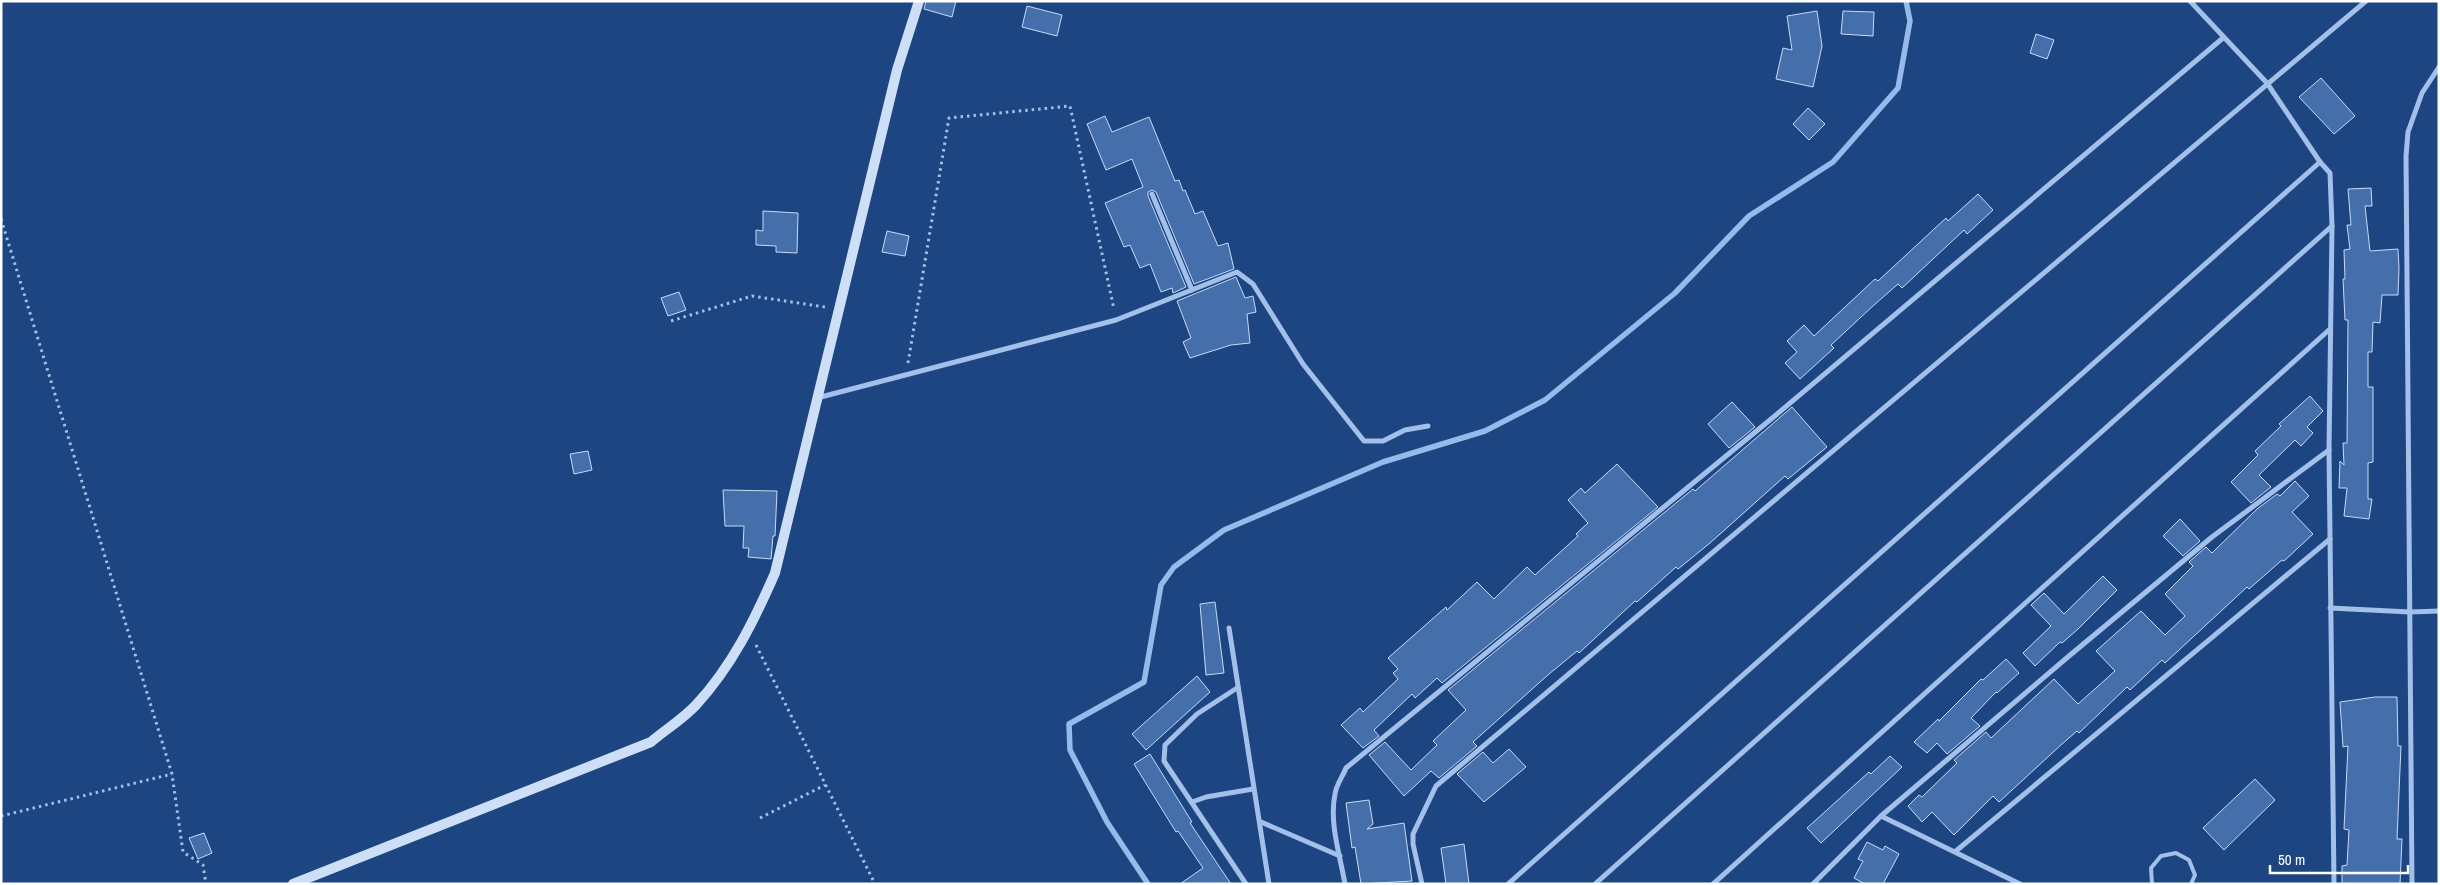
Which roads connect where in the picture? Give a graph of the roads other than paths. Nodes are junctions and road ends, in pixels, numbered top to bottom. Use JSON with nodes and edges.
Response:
{"nodes":[{"id":1,"x":919,"y":1,"type":"edge"},
{"id":2,"x":2190,"y":1,"type":"edge"},
{"id":3,"x":2366,"y":1,"type":"edge"},
{"id":4,"x":2223,"y":38,"type":"junction"},
{"id":5,"x":2439,"y":67,"type":"edge"},
{"id":6,"x":2267,"y":83,"type":"junction"},
{"id":7,"x":2320,"y":162,"type":"junction"},
{"id":8,"x":1152,"y":194,"type":"dead end"},
{"id":9,"x":2332,"y":226,"type":"junction"},
{"id":10,"x":1192,"y":290,"type":"junction"},
{"id":11,"x":2330,"y":329,"type":"junction"},
{"id":12,"x":816,"y":398,"type":"junction"},
{"id":13,"x":1428,"y":426,"type":"dead end"},
{"id":14,"x":2329,"y":450,"type":"junction"},
{"id":15,"x":2330,"y":539,"type":"junction"},
{"id":16,"x":2330,"y":608,"type":"junction"},
{"id":17,"x":2439,"y":611,"type":"edge"},
{"id":18,"x":2410,"y":612,"type":"junction"},
{"id":19,"x":1229,"y":628,"type":"dead end"},
{"id":20,"x":1237,"y":688,"type":"junction"},
{"id":21,"x":1253,"y":789,"type":"junction"},
{"id":22,"x":1192,"y":802,"type":"junction"},
{"id":23,"x":1881,"y":816,"type":"junction"},
{"id":24,"x":1261,"y":822,"type":"junction"},
{"id":25,"x":1956,"y":851,"type":"junction"},
{"id":26,"x":1340,"y":856,"type":"junction"},
{"id":27,"x":293,"y":884,"type":"edge"},
{"id":28,"x":1246,"y":884,"type":"edge"},
{"id":29,"x":1269,"y":884,"type":"edge"},
{"id":30,"x":1345,"y":884,"type":"edge"},
{"id":31,"x":1422,"y":884,"type":"edge"},
{"id":32,"x":1508,"y":884,"type":"edge"},
{"id":33,"x":1595,"y":884,"type":"edge"},
{"id":34,"x":1713,"y":884,"type":"edge"},
{"id":35,"x":1813,"y":884,"type":"edge"},
{"id":36,"x":2020,"y":884,"type":"edge"},
{"id":37,"x":2152,"y":884,"type":"edge"},
{"id":38,"x":2191,"y":884,"type":"edge"},
{"id":39,"x":2334,"y":884,"type":"edge"},
{"id":40,"x":2412,"y":884,"type":"edge"}],
"edges":[{"from":1,"to":12,"type":"street"},
{"from":2,"to":4,"type":"street"},
{"from":3,"to":6,"type":"street"},
{"from":4,"to":6,"type":"street"},
{"from":4,"to":26,"type":"street"},
{"from":5,"to":18,"type":"street"},
{"from":6,"to":7,"type":"street"},
{"from":6,"to":31,"type":"street"},
{"from":7,"to":9,"type":"street"},
{"from":7,"to":32,"type":"street"},
{"from":8,"to":10,"type":"street"},
{"from":9,"to":11,"type":"street"},
{"from":9,"to":33,"type":"street"},
{"from":10,"to":12,"type":"street"},
{"from":10,"to":13,"type":"street"},
{"from":11,"to":14,"type":"street"},
{"from":11,"to":34,"type":"street"},
{"from":12,"to":27,"type":"street"},
{"from":14,"to":15,"type":"street"},
{"from":14,"to":23,"type":"street"},
{"from":15,"to":16,"type":"street"},
{"from":15,"to":25,"type":"street"},
{"from":16,"to":18,"type":"street"},
{"from":16,"to":39,"type":"street"},
{"from":17,"to":18,"type":"street"},
{"from":18,"to":40,"type":"street"},
{"from":19,"to":20,"type":"street"},
{"from":20,"to":21,"type":"street"},
{"from":20,"to":22,"type":"street"},
{"from":21,"to":22,"type":"street"},
{"from":21,"to":24,"type":"street"},
{"from":22,"to":28,"type":"street"},
{"from":23,"to":25,"type":"street"},
{"from":23,"to":35,"type":"street"},
{"from":24,"to":26,"type":"street"},
{"from":24,"to":29,"type":"street"},
{"from":25,"to":36,"type":"street"},
{"from":26,"to":30,"type":"street"},
{"from":37,"to":38,"type":"lane"}]}
